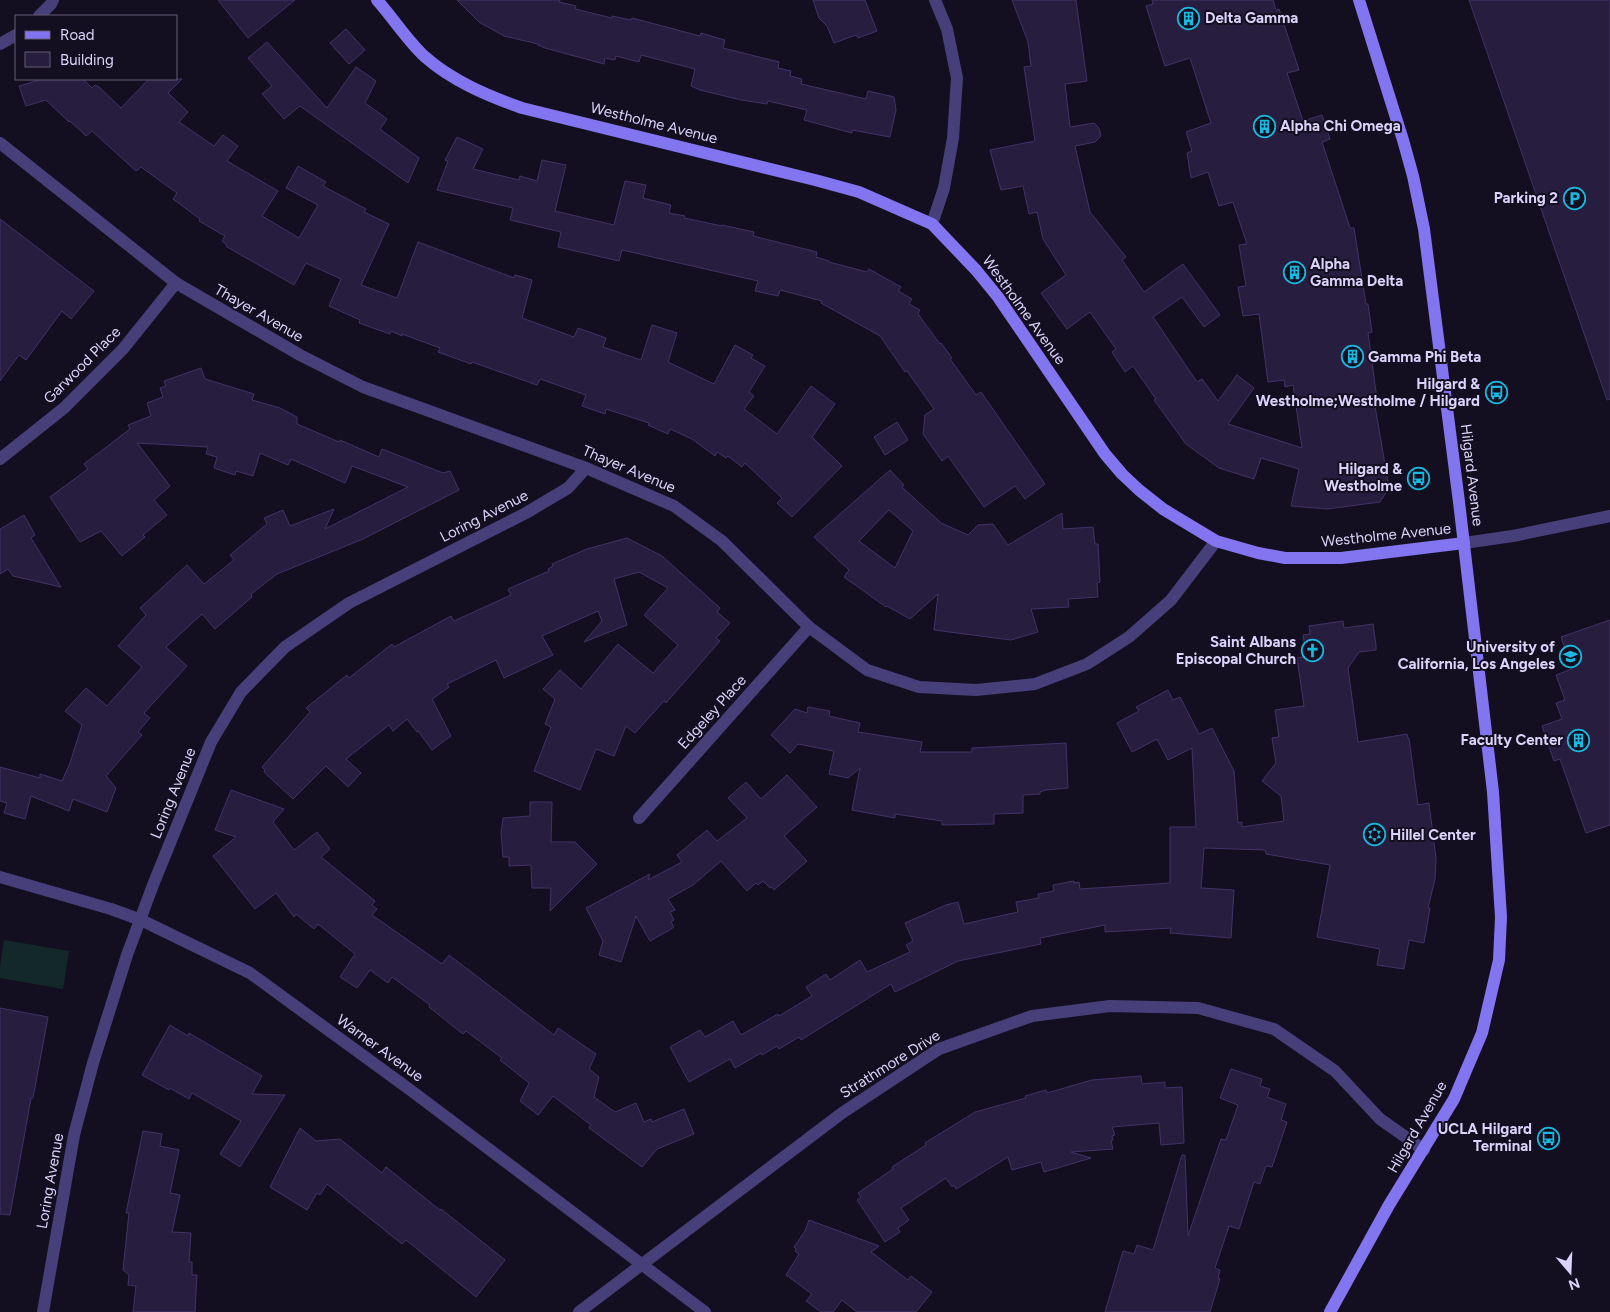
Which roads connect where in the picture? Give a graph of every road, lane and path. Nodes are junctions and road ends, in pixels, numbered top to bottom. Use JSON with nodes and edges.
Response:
{"nodes":[{"id":1,"x":53,"y":0,"type":"edge"},
{"id":2,"x":378,"y":0,"type":"edge"},
{"id":3,"x":936,"y":0,"type":"edge"},
{"id":4,"x":1359,"y":0,"type":"edge"},
{"id":5,"x":40,"y":15,"type":"edge"},
{"id":6,"x":15,"y":36,"type":"edge"},
{"id":7,"x":0,"y":44,"type":"edge"},
{"id":8,"x":0,"y":143,"type":"edge"},
{"id":9,"x":932,"y":224,"type":"junction"},
{"id":10,"x":176,"y":283,"type":"junction"},
{"id":11,"x":0,"y":460,"type":"edge"},
{"id":12,"x":586,"y":468,"type":"junction"},
{"id":13,"x":1610,"y":516,"type":"edge"},
{"id":14,"x":1216,"y":542,"type":"junction"},
{"id":15,"x":1464,"y":543,"type":"junction"},
{"id":16,"x":809,"y":627,"type":"junction"},
{"id":17,"x":639,"y":818,"type":"dead end"},
{"id":18,"x":0,"y":877,"type":"edge"},
{"id":19,"x":141,"y":920,"type":"junction"},
{"id":20,"x":1424,"y":1150,"type":"junction"},
{"id":21,"x":642,"y":1264,"type":"junction"},
{"id":22,"x":43,"y":1312,"type":"edge"},
{"id":23,"x":579,"y":1312,"type":"edge"},
{"id":24,"x":705,"y":1312,"type":"edge"},
{"id":25,"x":1330,"y":1312,"type":"edge"}],
"edges":[{"from":1,"to":5,"type":"street"},
{"from":2,"to":9,"type":"street","name":"Westholme Avenue"},
{"from":3,"to":9,"type":"street"},
{"from":4,"to":15,"type":"street","name":"Hilgard Avenue"},
{"from":6,"to":7,"type":"street"},
{"from":8,"to":10,"type":"street","name":"Thayer Avenue"},
{"from":9,"to":14,"type":"street","name":"Westholme Avenue"},
{"from":10,"to":11,"type":"street","name":"Garwood Place"},
{"from":10,"to":12,"type":"street","name":"Thayer Avenue"},
{"from":12,"to":16,"type":"street","name":"Thayer Avenue"},
{"from":12,"to":19,"type":"street","name":"Loring Avenue"},
{"from":13,"to":15,"type":"street","name":"Westholme Avenue"},
{"from":14,"to":15,"type":"street","name":"Westholme Avenue"},
{"from":14,"to":16,"type":"street","name":"Thayer Avenue"},
{"from":15,"to":20,"type":"street","name":"Hilgard Avenue"},
{"from":16,"to":17,"type":"street","name":"Edgeley Place"},
{"from":18,"to":19,"type":"street","name":"Warner Avenue"},
{"from":19,"to":21,"type":"street","name":"Warner Avenue"},
{"from":19,"to":22,"type":"street","name":"Loring Avenue"},
{"from":20,"to":21,"type":"street","name":"Strathmore Drive"},
{"from":20,"to":25,"type":"street","name":"Hilgard Avenue"},
{"from":21,"to":23,"type":"street","name":"Strathmore Drive"},
{"from":21,"to":24,"type":"street","name":"Warner Avenue"}]}
